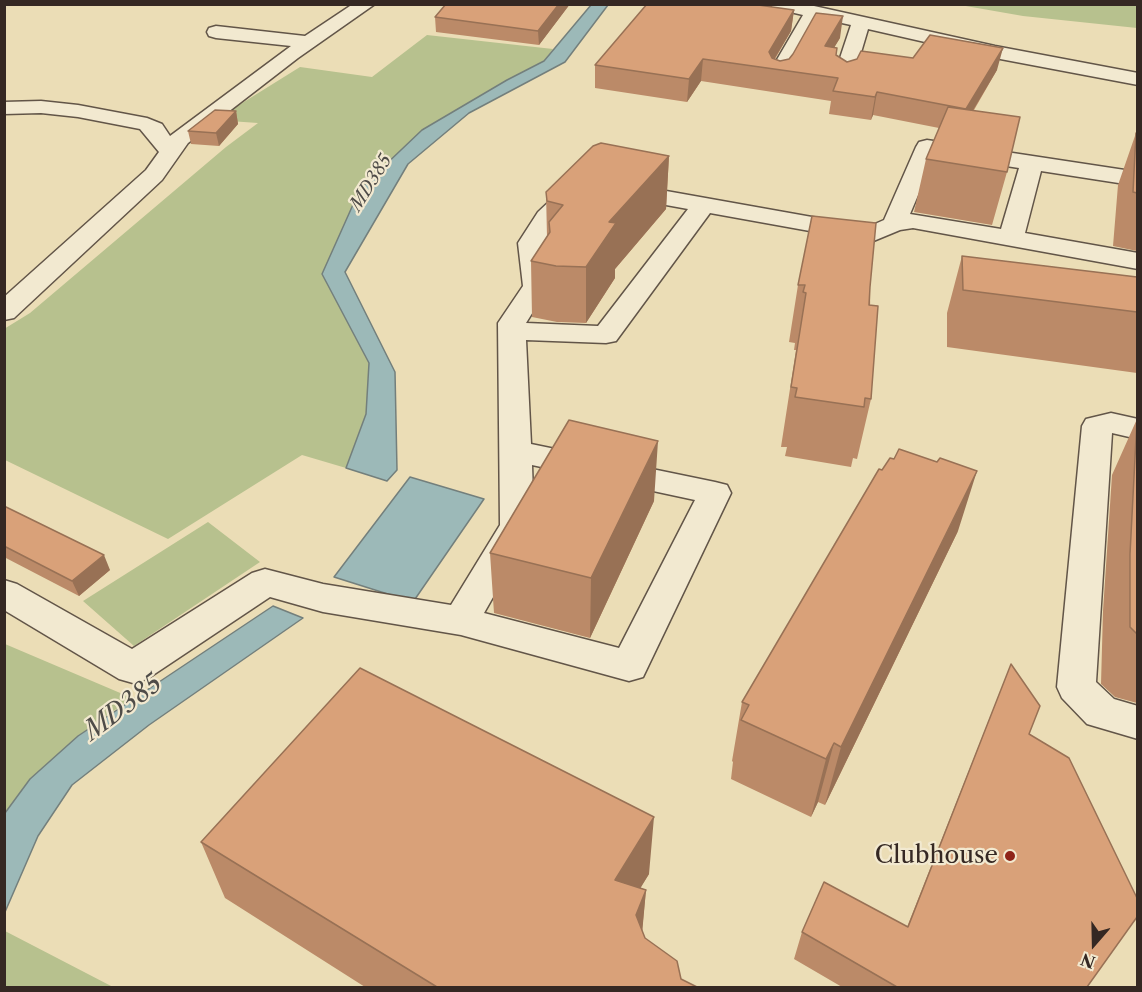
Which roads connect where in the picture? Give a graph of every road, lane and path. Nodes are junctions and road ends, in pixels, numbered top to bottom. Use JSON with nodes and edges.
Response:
{"nodes":[{"id":1,"x":366,"y":4,"type":"edge"},
{"id":2,"x":779,"y":4,"type":"edge"},
{"id":3,"x":829,"y":11,"type":"edge"},
{"id":4,"x":861,"y":22,"type":"junction"},
{"id":5,"x":216,"y":32,"type":"dead end"},
{"id":6,"x":308,"y":42,"type":"junction"},
{"id":7,"x":778,"y":75,"type":"edge"},
{"id":8,"x":844,"y":76,"type":"edge"},
{"id":9,"x":1137,"y":80,"type":"edge"},
{"id":10,"x":4,"y":108,"type":"edge"},
{"id":11,"x":170,"y":152,"type":"junction"},
{"id":12,"x":1032,"y":162,"type":"junction"},
{"id":13,"x":1137,"y":179,"type":"edge"},
{"id":14,"x":704,"y":205,"type":"junction"},
{"id":15,"x":894,"y":224,"type":"junction"},
{"id":16,"x":1011,"y":238,"type":"junction"},
{"id":17,"x":1137,"y":261,"type":"edge"},
{"id":18,"x":4,"y":312,"type":"edge"},
{"id":19,"x":512,"y":331,"type":"junction"},
{"id":20,"x":1137,"y":429,"type":"edge"},
{"id":21,"x":515,"y":451,"type":"junction"},
{"id":22,"x":4,"y":593,"type":"edge"},
{"id":23,"x":461,"y":621,"type":"junction"},
{"id":24,"x":1137,"y":723,"type":"edge"}],
"edges":[{"from":1,"to":6,"type":"street"},
{"from":2,"to":3,"type":"street"},
{"from":3,"to":4,"type":"street"},
{"from":3,"to":7,"type":"street"},
{"from":4,"to":8,"type":"street"},
{"from":4,"to":9,"type":"street"},
{"from":5,"to":6,"type":"street"},
{"from":6,"to":11,"type":"street"},
{"from":10,"to":11,"type":"street"},
{"from":11,"to":18,"type":"street"},
{"from":12,"to":13,"type":"street"},
{"from":12,"to":15,"type":"street"},
{"from":12,"to":16,"type":"street"},
{"from":14,"to":15,"type":"street"},
{"from":14,"to":19,"type":"street"},
{"from":14,"to":19,"type":"street"},
{"from":15,"to":16,"type":"street"},
{"from":16,"to":17,"type":"street"},
{"from":19,"to":21,"type":"street"},
{"from":20,"to":24,"type":"street"},
{"from":21,"to":23,"type":"street"},
{"from":21,"to":23,"type":"street"},
{"from":22,"to":23,"type":"street"}]}
